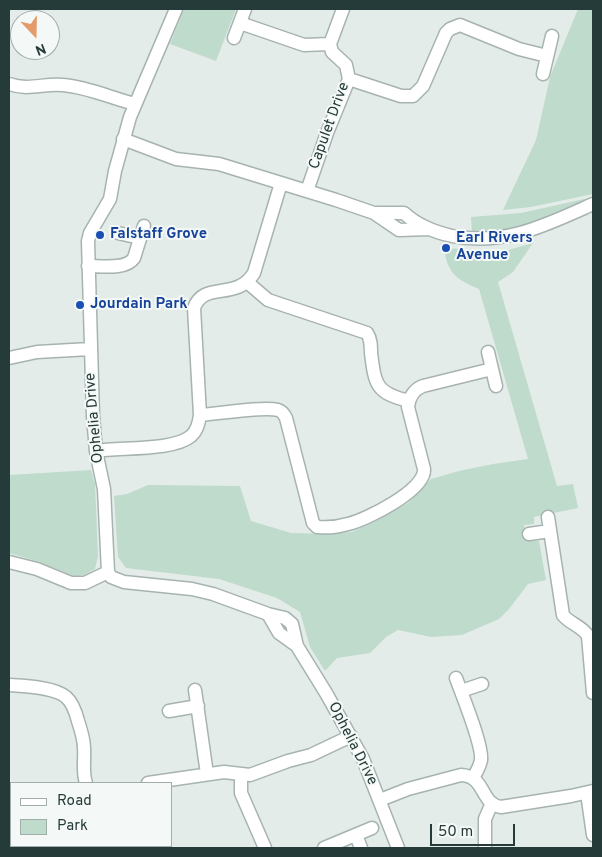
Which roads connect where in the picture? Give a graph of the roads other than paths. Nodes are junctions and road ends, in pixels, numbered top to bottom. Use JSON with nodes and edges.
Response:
{"nodes":[{"id":1,"x":176,"y":9,"type":"edge"},
{"id":2,"x":245,"y":9,"type":"edge"},
{"id":3,"x":343,"y":9,"type":"edge"},
{"id":4,"x":240,"y":22,"type":"junction"},
{"id":5,"x":552,"y":36,"type":"dead end"},
{"id":6,"x":234,"y":38,"type":"dead end"},
{"id":7,"x":330,"y":44,"type":"junction"},
{"id":8,"x":546,"y":56,"type":"junction"},
{"id":9,"x":543,"y":74,"type":"dead end"},
{"id":10,"x":349,"y":79,"type":"junction"},
{"id":11,"x":9,"y":85,"type":"edge"},
{"id":12,"x":135,"y":104,"type":"junction"},
{"id":13,"x":123,"y":140,"type":"junction"},
{"id":14,"x":281,"y":184,"type":"junction"},
{"id":15,"x":307,"y":191,"type":"junction"},
{"id":16,"x":593,"y":204,"type":"edge"},
{"id":17,"x":118,"y":233,"type":"dead end"},
{"id":18,"x":88,"y":266,"type":"junction"},
{"id":19,"x":247,"y":282,"type":"junction"},
{"id":20,"x":90,"y":349,"type":"junction"},
{"id":21,"x":488,"y":352,"type":"dead end"},
{"id":22,"x":9,"y":358,"type":"edge"},
{"id":23,"x":492,"y":369,"type":"junction"},
{"id":24,"x":496,"y":386,"type":"dead end"},
{"id":25,"x":408,"y":402,"type":"junction"},
{"id":26,"x":200,"y":415,"type":"junction"},
{"id":27,"x":96,"y":451,"type":"junction"},
{"id":28,"x":548,"y":517,"type":"dead end"},
{"id":29,"x":550,"y":531,"type":"junction"},
{"id":30,"x":529,"y":534,"type":"dead end"},
{"id":31,"x":9,"y":562,"type":"edge"},
{"id":32,"x":108,"y":572,"type":"junction"},
{"id":33,"x":456,"y":678,"type":"dead end"},
{"id":34,"x":482,"y":684,"type":"dead end"},
{"id":35,"x":9,"y":685,"type":"edge"},
{"id":36,"x":195,"y":690,"type":"dead end"},
{"id":37,"x":461,"y":692,"type":"junction"},
{"id":38,"x":593,"y":692,"type":"edge"},
{"id":39,"x":198,"y":706,"type":"junction"},
{"id":40,"x":169,"y":711,"type":"dead end"},
{"id":41,"x":351,"y":736,"type":"junction"},
{"id":42,"x":207,"y":774,"type":"junction"},
{"id":43,"x":241,"y":775,"type":"junction"},
{"id":44,"x":473,"y":778,"type":"junction"},
{"id":45,"x":83,"y":782,"type":"edge"},
{"id":46,"x":155,"y":782,"type":"edge"},
{"id":47,"x":590,"y":792,"type":"edge"},
{"id":48,"x":380,"y":800,"type":"junction"},
{"id":49,"x":492,"y":803,"type":"junction"},
{"id":50,"x":372,"y":828,"type":"dead end"},
{"id":51,"x":356,"y":835,"type":"junction"},
{"id":52,"x":593,"y":835,"type":"edge"},
{"id":53,"x":265,"y":848,"type":"edge"},
{"id":54,"x":324,"y":848,"type":"edge"},
{"id":55,"x":361,"y":848,"type":"edge"},
{"id":56,"x":398,"y":848,"type":"edge"},
{"id":57,"x":485,"y":848,"type":"edge"}],
"edges":[{"from":1,"to":12,"type":"street","name":"Ophelia Drive"},
{"from":2,"to":4,"type":"street"},
{"from":3,"to":7,"type":"street"},
{"from":4,"to":6,"type":"street"},
{"from":4,"to":7,"type":"street"},
{"from":5,"to":8,"type":"street"},
{"from":7,"to":10,"type":"street","name":"Capulet Drive"},
{"from":8,"to":9,"type":"street"},
{"from":8,"to":10,"type":"street"},
{"from":10,"to":15,"type":"street","name":"Capulet Drive"},
{"from":11,"to":12,"type":"street"},
{"from":12,"to":13,"type":"street","name":"Ophelia Drive"},
{"from":13,"to":14,"type":"street"},
{"from":13,"to":18,"type":"street","name":"Ophelia Drive"},
{"from":14,"to":15,"type":"street"},
{"from":14,"to":19,"type":"street"},
{"from":15,"to":16,"type":"street"},
{"from":17,"to":18,"type":"street"},
{"from":18,"to":20,"type":"street","name":"Ophelia Drive"},
{"from":19,"to":25,"type":"street"},
{"from":19,"to":26,"type":"street"},
{"from":20,"to":22,"type":"street"},
{"from":20,"to":27,"type":"street","name":"Ophelia Drive"},
{"from":21,"to":23,"type":"street"},
{"from":23,"to":24,"type":"street"},
{"from":23,"to":25,"type":"street"},
{"from":25,"to":26,"type":"street"},
{"from":26,"to":27,"type":"street"},
{"from":27,"to":32,"type":"street","name":"Ophelia Drive"},
{"from":28,"to":29,"type":"street"},
{"from":29,"to":30,"type":"street"},
{"from":29,"to":38,"type":"street"},
{"from":31,"to":32,"type":"street"},
{"from":32,"to":41,"type":"street","name":"Ophelia Drive"},
{"from":33,"to":37,"type":"street"},
{"from":34,"to":37,"type":"street"},
{"from":35,"to":45,"type":"street"},
{"from":36,"to":39,"type":"street"},
{"from":37,"to":44,"type":"street"},
{"from":39,"to":40,"type":"street"},
{"from":39,"to":42,"type":"street"},
{"from":41,"to":43,"type":"street"},
{"from":41,"to":48,"type":"street","name":"Ophelia Drive"},
{"from":42,"to":43,"type":"street"},
{"from":42,"to":46,"type":"street"},
{"from":43,"to":53,"type":"street"},
{"from":44,"to":48,"type":"street"},
{"from":44,"to":49,"type":"street"},
{"from":47,"to":49,"type":"street"},
{"from":47,"to":52,"type":"street"},
{"from":48,"to":56,"type":"street","name":"Ophelia Drive"},
{"from":49,"to":57,"type":"street"},
{"from":50,"to":51,"type":"street"},
{"from":51,"to":54,"type":"street"},
{"from":51,"to":55,"type":"street"}]}
